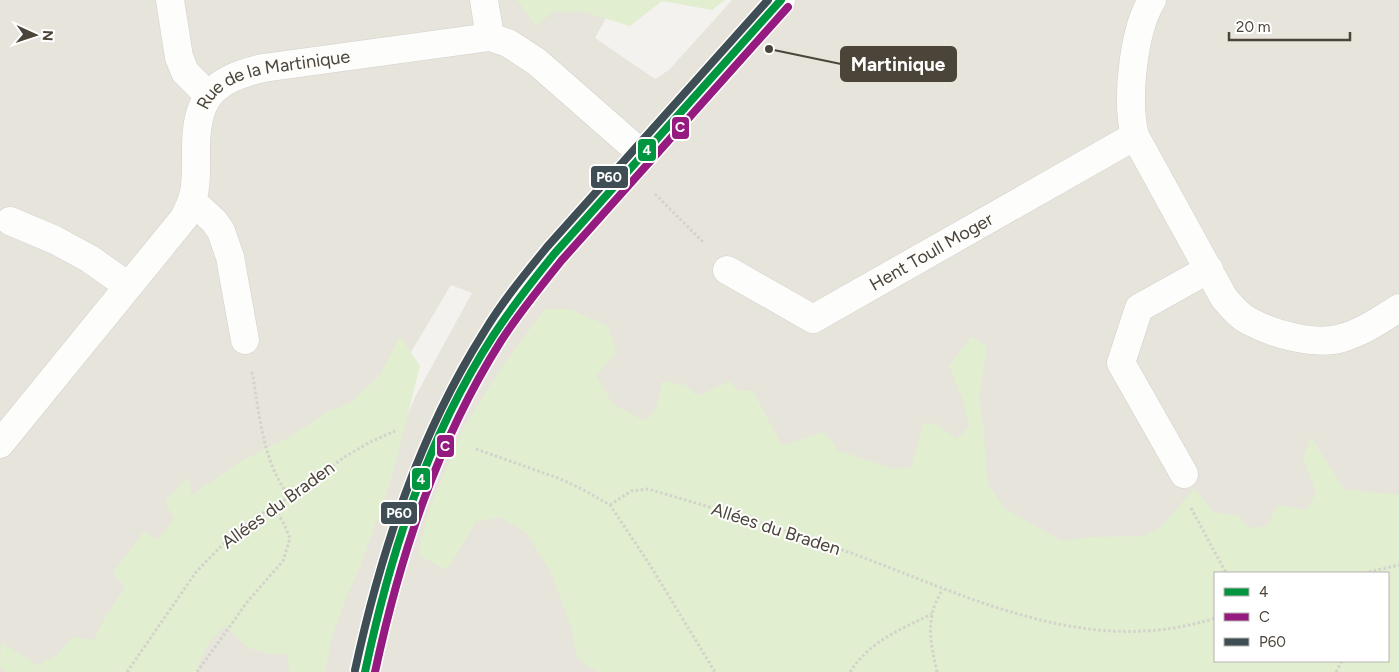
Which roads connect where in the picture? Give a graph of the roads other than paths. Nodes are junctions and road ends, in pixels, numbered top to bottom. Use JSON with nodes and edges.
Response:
{"nodes":[{"id":1,"x":170,"y":0,"type":"edge"},
{"id":2,"x":484,"y":0,"type":"edge"},
{"id":3,"x":781,"y":0,"type":"edge"},
{"id":4,"x":1142,"y":3,"type":"edge"},
{"id":5,"x":490,"y":37,"type":"junction"},
{"id":6,"x":208,"y":95,"type":"junction"},
{"id":7,"x":1135,"y":136,"type":"junction"},
{"id":8,"x":637,"y":162,"type":"junction"},
{"id":9,"x":192,"y":201,"type":"junction"},
{"id":10,"x":10,"y":221,"type":"dead end"},
{"id":11,"x":1209,"y":269,"type":"junction"},
{"id":12,"x":727,"y":270,"type":"road end"},
{"id":13,"x":128,"y":286,"type":"junction"},
{"id":14,"x":1399,"y":308,"type":"edge"},
{"id":15,"x":245,"y":340,"type":"dead end"},
{"id":16,"x":0,"y":444,"type":"edge"},
{"id":17,"x":1184,"y":474,"type":"road end"},
{"id":18,"x":366,"y":672,"type":"edge"}],
"edges":[{"from":1,"to":6,"type":"street"},
{"from":2,"to":5,"type":"street"},
{"from":3,"to":8,"type":"street"},
{"from":4,"to":7,"type":"street"},
{"from":5,"to":6,"type":"street","name":"Rue de la Martinique"},
{"from":5,"to":8,"type":"street","name":"Rue de la Martinique"},
{"from":6,"to":9,"type":"street","name":"Rue de la Martinique"},
{"from":7,"to":11,"type":"street"},
{"from":7,"to":12,"type":"street","name":"Hent Toull Moger"},
{"from":8,"to":18,"type":"street"},
{"from":9,"to":13,"type":"street","name":"Rue de la Martinique"},
{"from":9,"to":15,"type":"street"},
{"from":10,"to":13,"type":"street"},
{"from":11,"to":14,"type":"street"},
{"from":11,"to":17,"type":"street"},
{"from":13,"to":16,"type":"street","name":"Rue de la Martinique"}]}
